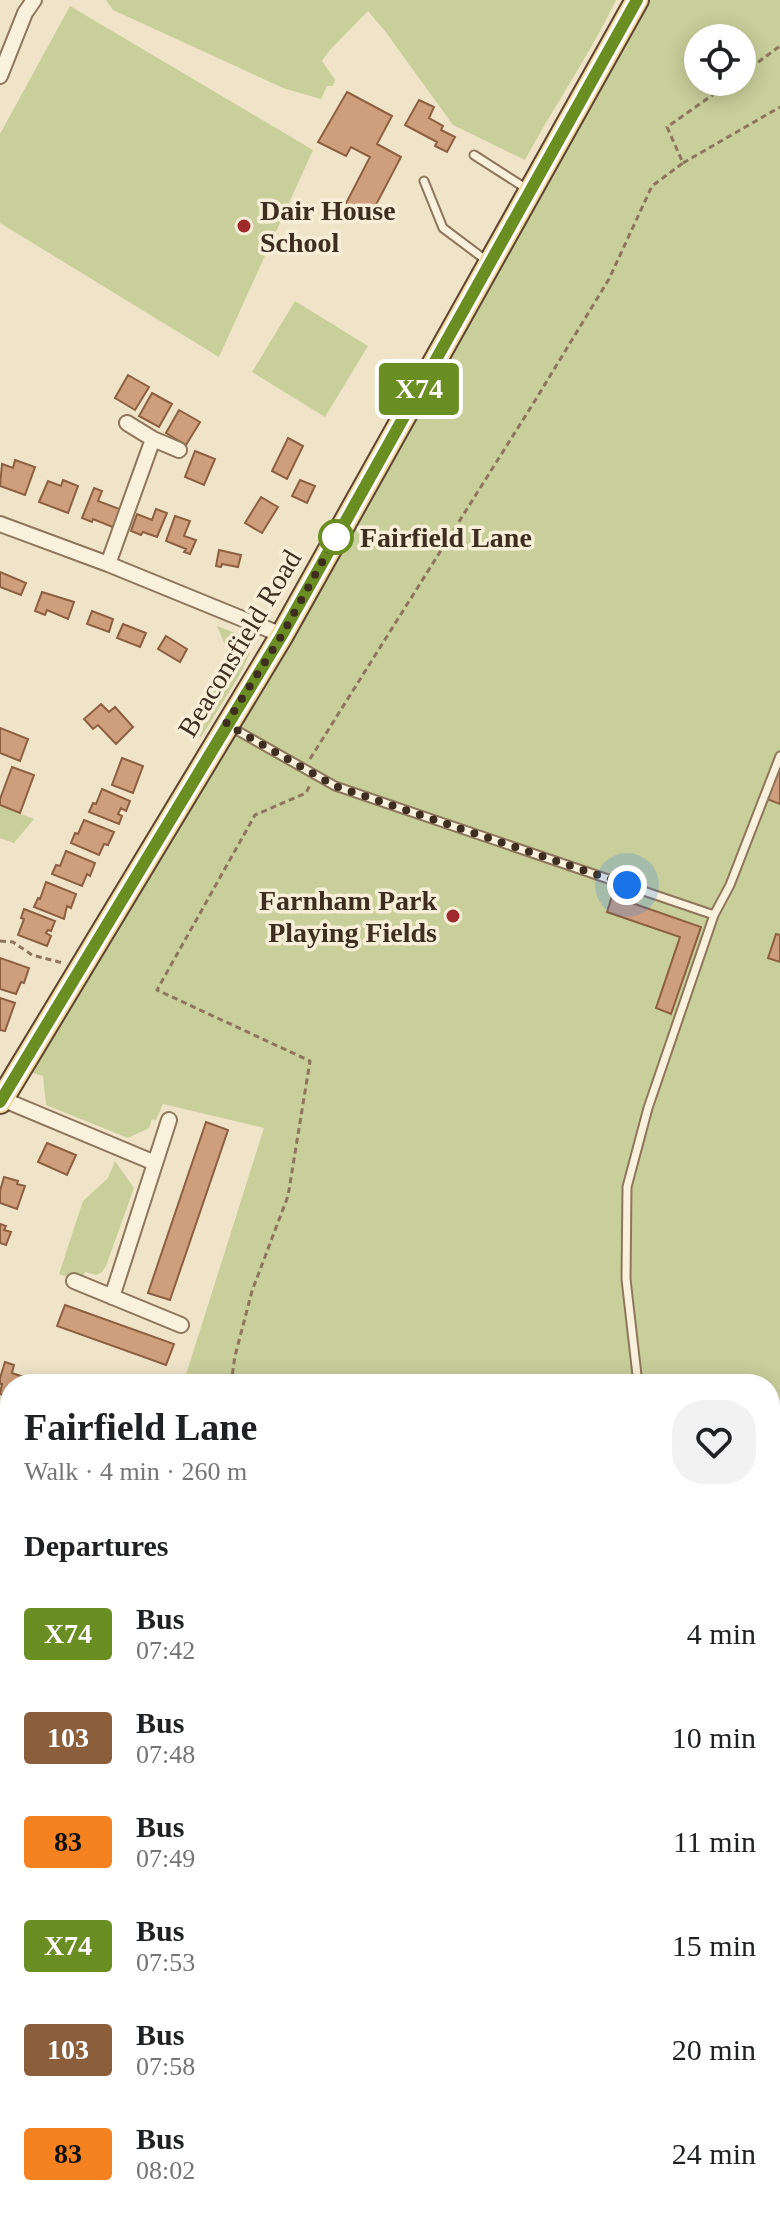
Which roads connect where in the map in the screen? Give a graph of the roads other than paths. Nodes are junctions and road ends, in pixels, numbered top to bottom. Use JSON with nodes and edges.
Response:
{"nodes":[{"id":1,"x":34,"y":0,"type":"edge"},
{"id":2,"x":637,"y":0,"type":"edge"},
{"id":3,"x":0,"y":76,"type":"edge"},
{"id":4,"x":474,"y":155,"type":"dead end"},
{"id":5,"x":424,"y":181,"type":"dead end"},
{"id":6,"x":529,"y":190,"type":"junction"},
{"id":7,"x":489,"y":262,"type":"junction"},
{"id":8,"x":127,"y":423,"type":"dead end"},
{"id":9,"x":153,"y":439,"type":"junction"},
{"id":10,"x":179,"y":450,"type":"dead end"},
{"id":11,"x":0,"y":524,"type":"edge"},
{"id":12,"x":108,"y":564,"type":"junction"},
{"id":13,"x":282,"y":635,"type":"junction"},
{"id":14,"x":226,"y":724,"type":"junction"},
{"id":15,"x":780,"y":756,"type":"edge"},
{"id":16,"x":714,"y":915,"type":"junction"},
{"id":17,"x":1,"y":1100,"type":"edge"},
{"id":18,"x":169,"y":1120,"type":"dead end"},
{"id":19,"x":155,"y":1163,"type":"junction"},
{"id":20,"x":74,"y":1281,"type":"dead end"},
{"id":21,"x":112,"y":1297,"type":"junction"},
{"id":22,"x":181,"y":1325,"type":"dead end"},
{"id":23,"x":637,"y":1374,"type":"edge"}],
"edges":[{"from":1,"to":3,"type":"street"},
{"from":2,"to":6,"type":"main road","name":"Beaconsfield Road"},
{"from":4,"to":6,"type":"lane"},
{"from":5,"to":7,"type":"lane"},
{"from":6,"to":7,"type":"main road","name":"Beaconsfield Road"},
{"from":7,"to":13,"type":"main road","name":"Beaconsfield Road"},
{"from":8,"to":9,"type":"street"},
{"from":9,"to":10,"type":"street"},
{"from":9,"to":12,"type":"street"},
{"from":11,"to":12,"type":"street"},
{"from":12,"to":13,"type":"street"},
{"from":13,"to":14,"type":"main road","name":"Beaconsfield Road"},
{"from":14,"to":16,"type":"lane"},
{"from":14,"to":17,"type":"main road","name":"Beaconsfield Road"},
{"from":15,"to":16,"type":"lane"},
{"from":16,"to":23,"type":"lane"},
{"from":17,"to":19,"type":"street"},
{"from":18,"to":19,"type":"street"},
{"from":19,"to":21,"type":"street"},
{"from":20,"to":21,"type":"street"},
{"from":21,"to":22,"type":"street"}]}
